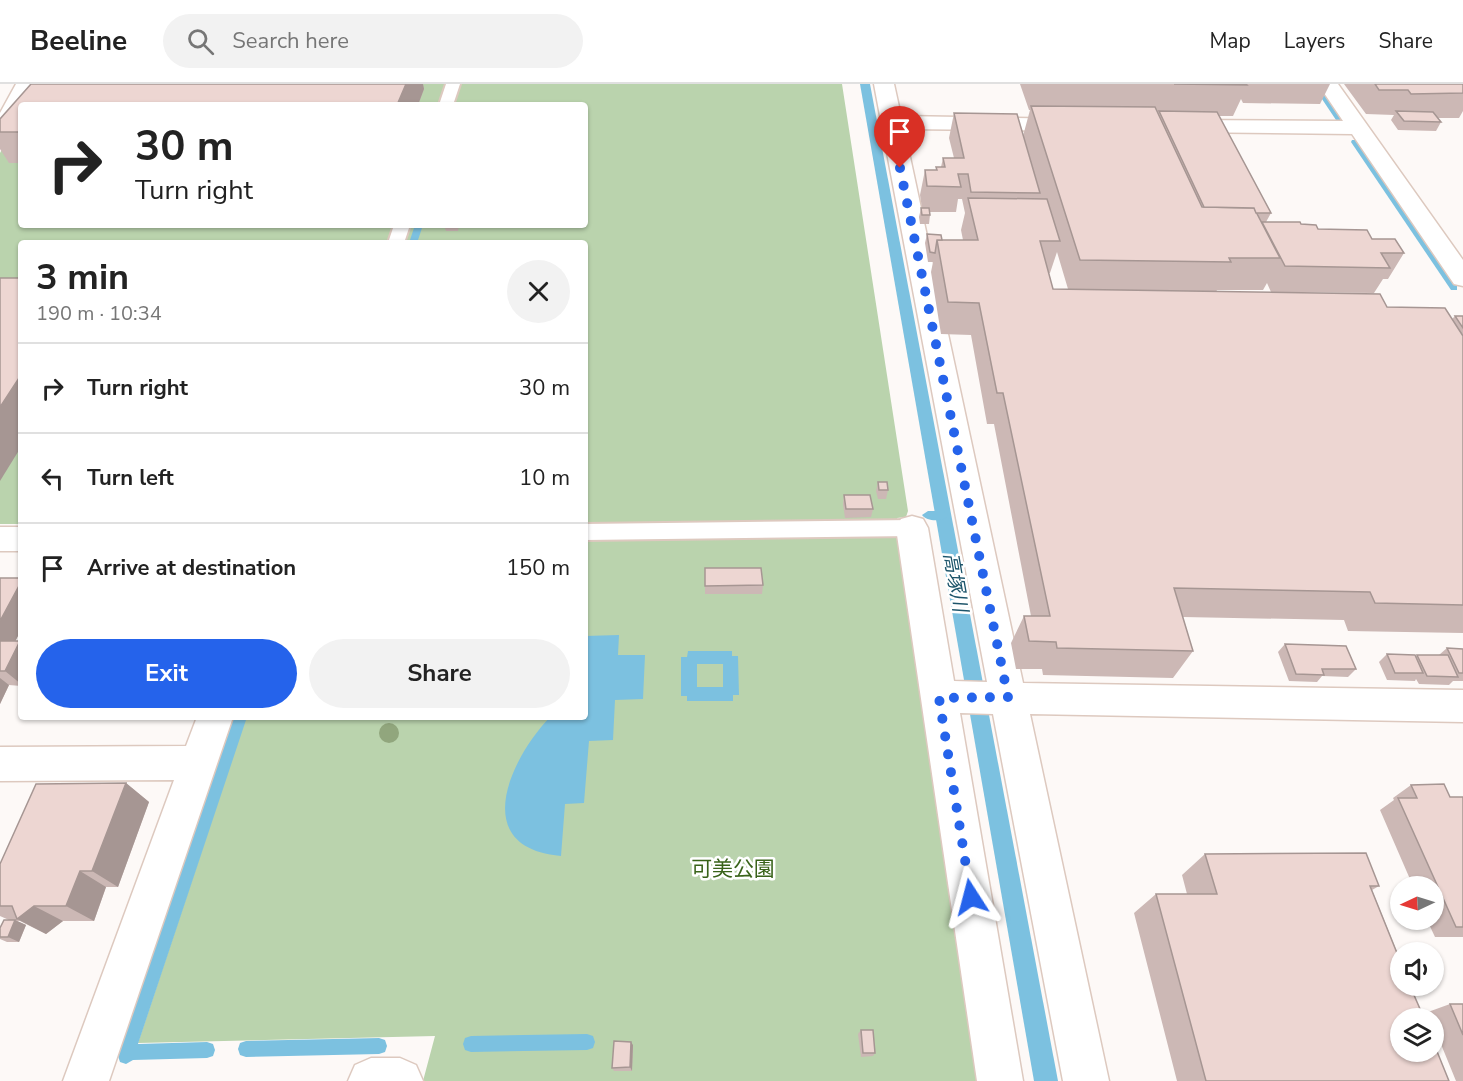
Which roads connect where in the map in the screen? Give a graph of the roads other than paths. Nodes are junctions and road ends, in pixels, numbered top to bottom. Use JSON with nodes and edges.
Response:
{"nodes":[{"id":1,"x":26,"y":84,"type":"edge"},
{"id":2,"x":453,"y":84,"type":"edge"},
{"id":3,"x":884,"y":84,"type":"edge"},
{"id":4,"x":1328,"y":84,"type":"edge"},
{"id":5,"x":447,"y":102,"type":"edge"},
{"id":6,"x":891,"y":122,"type":"junction"},
{"id":7,"x":1090,"y":125,"type":"edge"},
{"id":8,"x":1160,"y":126,"type":"edge"},
{"id":9,"x":1359,"y":128,"type":"junction"},
{"id":10,"x":0,"y":132,"type":"edge"},
{"id":11,"x":1463,"y":278,"type":"edge"},
{"id":12,"x":912,"y":528,"type":"joint"},
{"id":13,"x":588,"y":532,"type":"edge"},
{"id":14,"x":0,"y":539,"type":"edge"},
{"id":15,"x":18,"y":539,"type":"edge"},
{"id":16,"x":1003,"y":697,"type":"junction"},
{"id":17,"x":947,"y":698,"type":"junction"},
{"id":18,"x":1463,"y":706,"type":"edge"},
{"id":19,"x":213,"y":720,"type":"edge"},
{"id":20,"x":198,"y":763,"type":"junction"},
{"id":21,"x":0,"y":764,"type":"edge"},
{"id":22,"x":86,"y":1081,"type":"edge"},
{"id":23,"x":371,"y":1081,"type":"edge"},
{"id":24,"x":400,"y":1081,"type":"edge"},
{"id":25,"x":1000,"y":1081,"type":"edge"},
{"id":26,"x":1086,"y":1081,"type":"edge"}],
"edges":[{"from":1,"to":10,"type":"street"},
{"from":2,"to":5,"type":"lane"},
{"from":3,"to":6,"type":"street"},
{"from":4,"to":9,"type":"street"},
{"from":6,"to":7,"type":"street"},
{"from":6,"to":16,"type":"street"},
{"from":8,"to":9,"type":"street"},
{"from":9,"to":11,"type":"street"},
{"from":12,"to":13,"type":"lane"},
{"from":12,"to":17,"type":"street"},
{"from":14,"to":15,"type":"street"},
{"from":16,"to":17,"type":"street"},
{"from":16,"to":18,"type":"street"},
{"from":16,"to":26,"type":"street"},
{"from":17,"to":25,"type":"street"},
{"from":19,"to":20,"type":"street"},
{"from":20,"to":21,"type":"street"},
{"from":20,"to":22,"type":"street"},
{"from":23,"to":24,"type":"street"}]}
